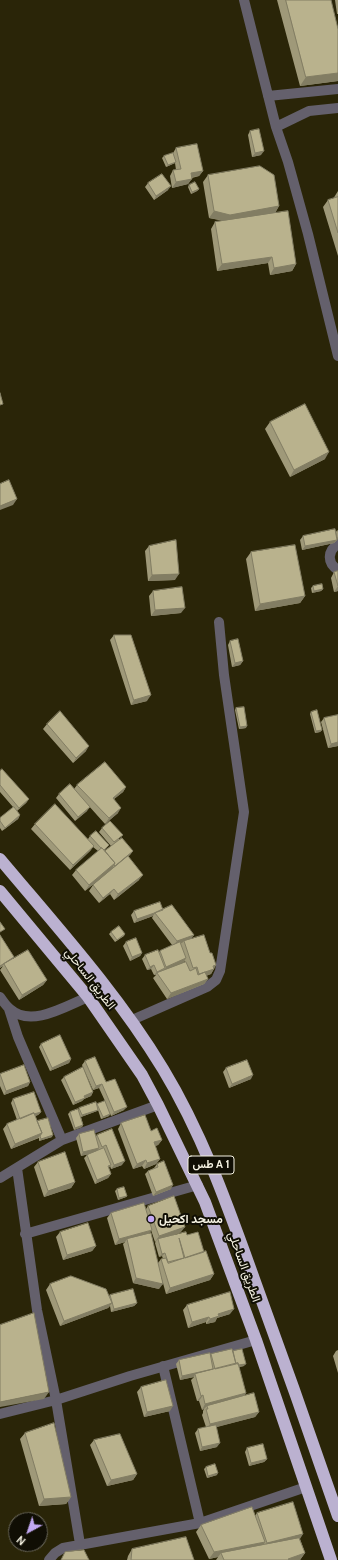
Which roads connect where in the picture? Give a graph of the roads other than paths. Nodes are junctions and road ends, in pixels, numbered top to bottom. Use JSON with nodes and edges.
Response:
{"nodes":[{"id":1,"x":244,"y":0,"type":"edge"},
{"id":2,"x":338,"y":89,"type":"edge"},
{"id":3,"x":268,"y":96,"type":"junction"},
{"id":4,"x":338,"y":108,"type":"edge"},
{"id":5,"x":276,"y":127,"type":"junction"},
{"id":6,"x":338,"y":356,"type":"edge"},
{"id":7,"x":338,"y":544,"type":"edge"},
{"id":8,"x":338,"y":570,"type":"edge"},
{"id":9,"x":219,"y":622,"type":"dead end"},
{"id":10,"x":0,"y":859,"type":"edge"},
{"id":11,"x":0,"y":891,"type":"edge"},
{"id":12,"x":0,"y":997,"type":"edge"},
{"id":13,"x":88,"y":997,"type":"junction"},
{"id":14,"x":9,"y":1009,"type":"junction"},
{"id":15,"x":132,"y":1020,"type":"junction"},
{"id":16,"x":158,"y":1105,"type":"junction"},
{"id":17,"x":62,"y":1140,"type":"junction"},
{"id":18,"x":17,"y":1168,"type":"junction"},
{"id":19,"x":0,"y":1178,"type":"edge"},
{"id":20,"x":198,"y":1186,"type":"junction"},
{"id":21,"x":25,"y":1234,"type":"junction"},
{"id":22,"x":256,"y":1340,"type":"junction"},
{"id":23,"x":163,"y":1366,"type":"junction"},
{"id":24,"x":56,"y":1400,"type":"junction"},
{"id":25,"x":0,"y":1414,"type":"edge"},
{"id":26,"x":306,"y":1487,"type":"junction"},
{"id":27,"x":338,"y":1516,"type":"edge"},
{"id":28,"x":200,"y":1523,"type":"junction"},
{"id":29,"x":80,"y":1544,"type":"junction"},
{"id":30,"x":49,"y":1560,"type":"edge"},
{"id":31,"x":331,"y":1560,"type":"edge"}],
"edges":[{"from":1,"to":3,"type":"street"},
{"from":2,"to":3,"type":"street"},
{"from":3,"to":5,"type":"street"},
{"from":4,"to":5,"type":"street"},
{"from":5,"to":6,"type":"street"},
{"from":7,"to":8,"type":"street"},
{"from":9,"to":15,"type":"street"},
{"from":10,"to":15,"type":"highway","name":"الطريق الساحلي","number":"طس A 1"},
{"from":11,"to":13,"type":"highway","name":"الطريق الساحلي","number":"طس A 1"},
{"from":12,"to":14,"type":"street"},
{"from":13,"to":14,"type":"street"},
{"from":13,"to":16,"type":"highway","name":"الطريق الساحلي","number":"طس A 1"},
{"from":14,"to":17,"type":"street"},
{"from":15,"to":27,"type":"highway","name":"الطريق الساحلي","number":"طس A 1"},
{"from":16,"to":17,"type":"street"},
{"from":16,"to":20,"type":"highway","name":"الطريق الساحلي","number":"طس A 1"},
{"from":17,"to":18,"type":"street"},
{"from":18,"to":19,"type":"street"},
{"from":18,"to":21,"type":"street"},
{"from":20,"to":21,"type":"street"},
{"from":20,"to":22,"type":"highway","name":"الطريق الساحلي","number":"طس A 1"},
{"from":21,"to":24,"type":"street"},
{"from":22,"to":23,"type":"street"},
{"from":22,"to":26,"type":"highway","name":"الطريق الساحلي","number":"طس A 1"},
{"from":23,"to":24,"type":"street"},
{"from":23,"to":28,"type":"street"},
{"from":24,"to":25,"type":"street"},
{"from":24,"to":29,"type":"street"},
{"from":26,"to":28,"type":"street"},
{"from":26,"to":31,"type":"highway","name":"الطريق الساحلي","number":"طس A 1"},
{"from":28,"to":29,"type":"street"},
{"from":29,"to":30,"type":"street"}]}
